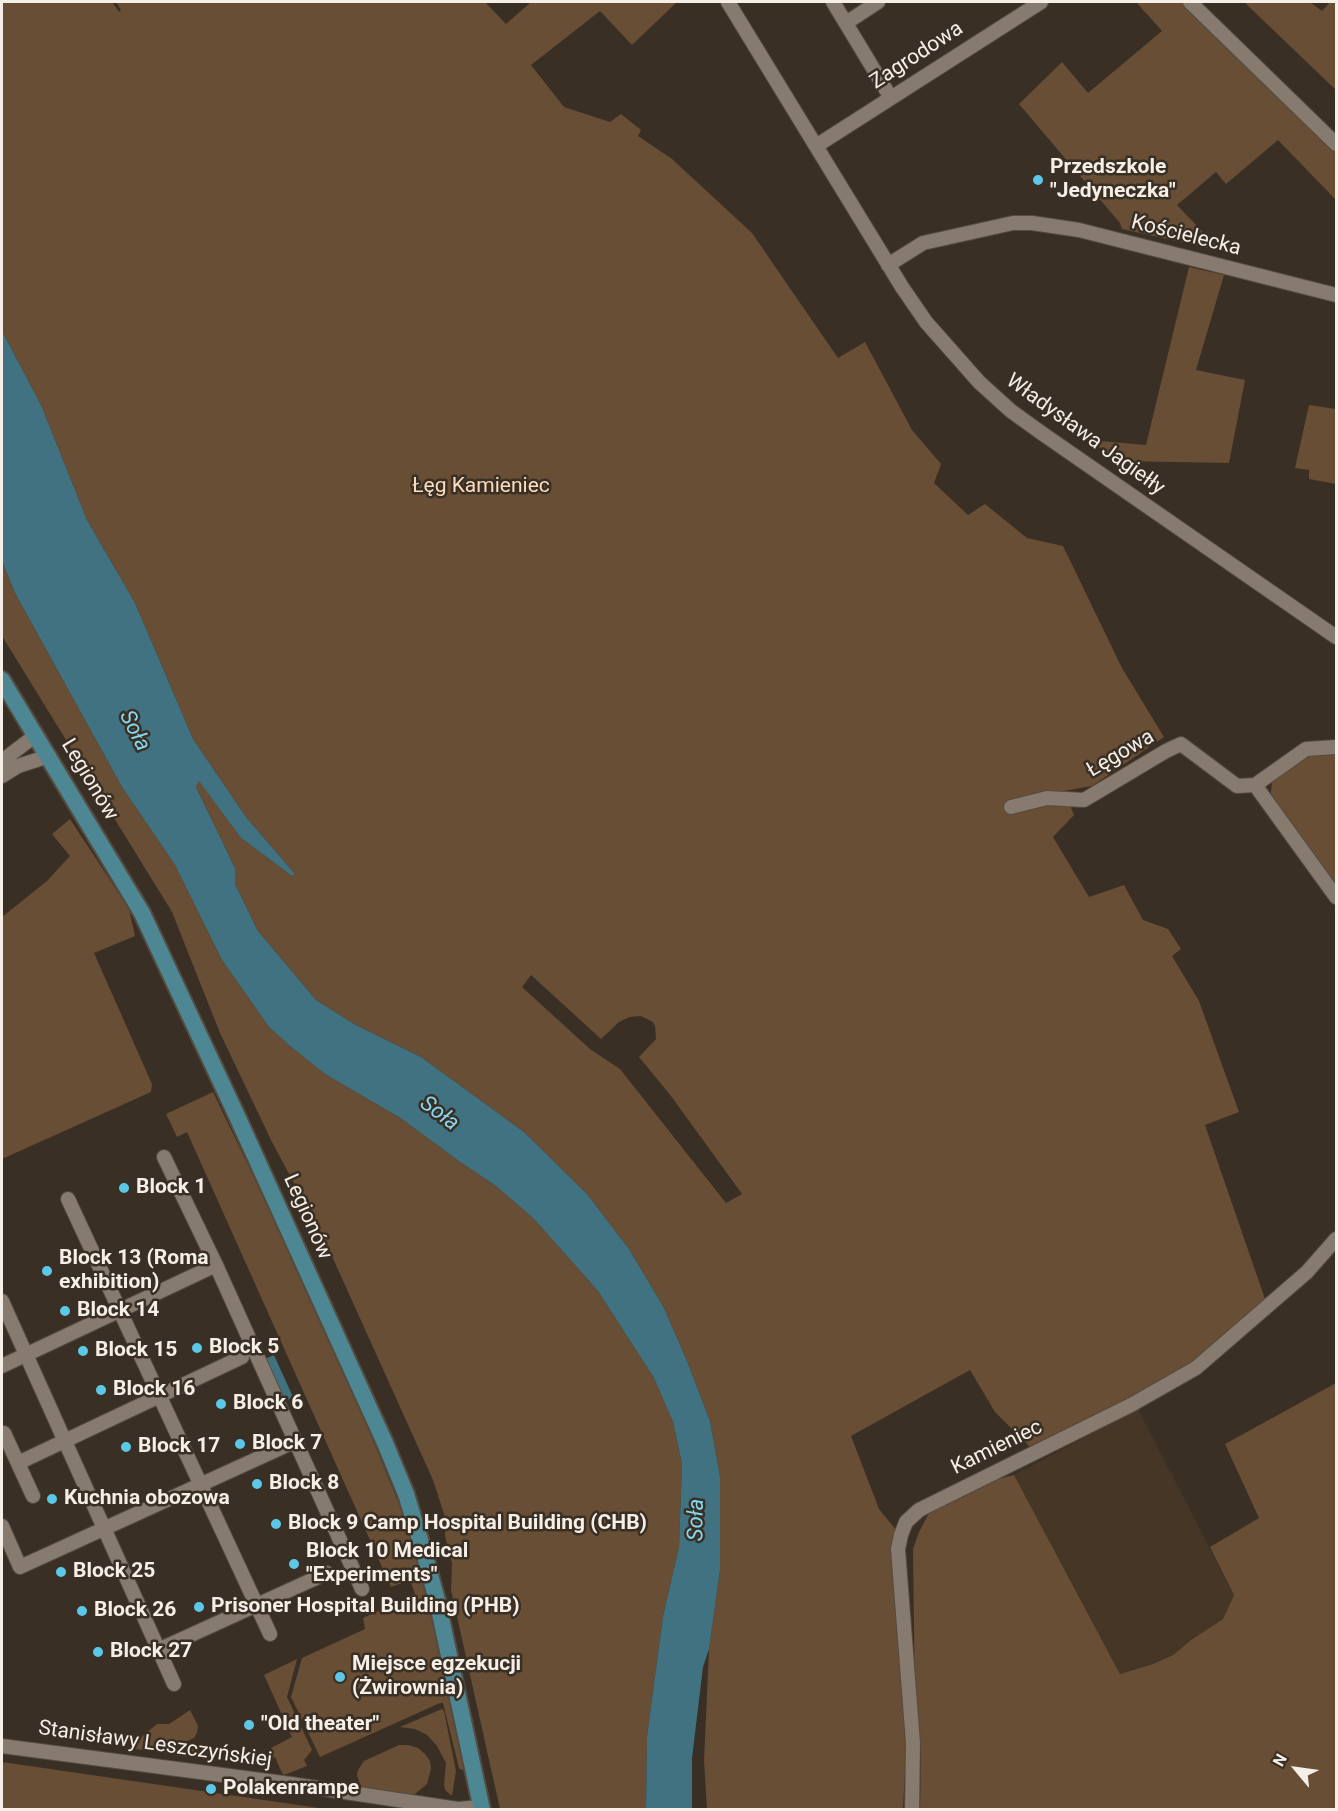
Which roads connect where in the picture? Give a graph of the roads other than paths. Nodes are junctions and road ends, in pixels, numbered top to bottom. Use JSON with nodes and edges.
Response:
{"nodes":[{"id":1,"x":728,"y":2,"type":"edge"},
{"id":2,"x":833,"y":2,"type":"edge"},
{"id":3,"x":878,"y":2,"type":"edge"},
{"id":4,"x":1041,"y":2,"type":"edge"},
{"id":5,"x":1190,"y":2,"type":"edge"},
{"id":6,"x":846,"y":23,"type":"junction"},
{"id":7,"x":891,"y":98,"type":"junction"},
{"id":8,"x":1336,"y":144,"type":"edge"},
{"id":9,"x":816,"y":146,"type":"junction"},
{"id":10,"x":888,"y":265,"type":"junction"},
{"id":11,"x":1336,"y":295,"type":"edge"},
{"id":12,"x":1336,"y":637,"type":"edge"},
{"id":13,"x":2,"y":680,"type":"edge"},
{"id":14,"x":36,"y":735,"type":"junction"},
{"id":15,"x":1336,"y":747,"type":"edge"},
{"id":16,"x":49,"y":756,"type":"junction"},
{"id":17,"x":2,"y":761,"type":"edge"},
{"id":18,"x":2,"y":776,"type":"edge"},
{"id":19,"x":1255,"y":785,"type":"junction"},
{"id":20,"x":1011,"y":807,"type":"dead end"},
{"id":21,"x":1336,"y":897,"type":"edge"},
{"id":22,"x":164,"y":1157,"type":"dead end"},
{"id":23,"x":68,"y":1199,"type":"dead end"},
{"id":24,"x":1336,"y":1239,"type":"edge"},
{"id":25,"x":216,"y":1265,"type":"junction"},
{"id":26,"x":2,"y":1301,"type":"edge"},
{"id":27,"x":120,"y":1311,"type":"junction"},
{"id":28,"x":26,"y":1355,"type":"junction"},
{"id":29,"x":242,"y":1357,"type":"dead end"},
{"id":30,"x":2,"y":1366,"type":"edge"},
{"id":31,"x":159,"y":1396,"type":"junction"},
{"id":32,"x":4,"y":1433,"type":"dead end"},
{"id":33,"x":64,"y":1440,"type":"junction"},
{"id":34,"x":296,"y":1441,"type":"junction"},
{"id":35,"x":18,"y":1463,"type":"junction"},
{"id":36,"x":201,"y":1484,"type":"junction"},
{"id":37,"x":33,"y":1496,"type":"dead end"},
{"id":38,"x":2,"y":1526,"type":"edge"},
{"id":39,"x":104,"y":1529,"type":"junction"},
{"id":40,"x":327,"y":1573,"type":"dead end"},
{"id":41,"x":362,"y":1589,"type":"dead end"},
{"id":42,"x":256,"y":1605,"type":"junction"},
{"id":43,"x":270,"y":1634,"type":"dead end"},
{"id":44,"x":158,"y":1650,"type":"junction"},
{"id":45,"x":174,"y":1684,"type":"dead end"},
{"id":46,"x":2,"y":1746,"type":"edge"},
{"id":47,"x":481,"y":1808,"type":"edge"},
{"id":48,"x":912,"y":1809,"type":"edge"}],
"edges":[{"from":1,"to":9,"type":"street","name":"Władysława Jagiełły"},
{"from":2,"to":6,"type":"street"},
{"from":3,"to":6,"type":"street"},
{"from":4,"to":7,"type":"street","name":"Zagrodowa"},
{"from":5,"to":8,"type":"street"},
{"from":6,"to":7,"type":"street"},
{"from":7,"to":9,"type":"street","name":"Zagrodowa"},
{"from":9,"to":10,"type":"street","name":"Władysława Jagiełły"},
{"from":10,"to":11,"type":"street","name":"Kościelecka"},
{"from":10,"to":12,"type":"street","name":"Władysława Jagiełły"},
{"from":13,"to":14,"type":"main road","name":"Legionów"},
{"from":14,"to":16,"type":"main road","name":"Legionów"},
{"from":14,"to":17,"type":"street"},
{"from":15,"to":19,"type":"street"},
{"from":16,"to":18,"type":"street"},
{"from":16,"to":47,"type":"main road","name":"Legionów"},
{"from":19,"to":20,"type":"street","name":"Łęgowa"},
{"from":19,"to":21,"type":"street"},
{"from":22,"to":25,"type":"street"},
{"from":23,"to":27,"type":"street"},
{"from":24,"to":48,"type":"street","name":"Kamieniec"},
{"from":25,"to":27,"type":"street"},
{"from":25,"to":34,"type":"street"},
{"from":26,"to":28,"type":"street"},
{"from":27,"to":28,"type":"street"},
{"from":27,"to":31,"type":"street"},
{"from":28,"to":30,"type":"street"},
{"from":28,"to":33,"type":"street"},
{"from":29,"to":31,"type":"street"},
{"from":31,"to":33,"type":"street"},
{"from":31,"to":36,"type":"street"},
{"from":32,"to":35,"type":"street"},
{"from":33,"to":35,"type":"street"},
{"from":33,"to":39,"type":"street"},
{"from":34,"to":36,"type":"street"},
{"from":34,"to":41,"type":"street"},
{"from":35,"to":37,"type":"street"},
{"from":36,"to":39,"type":"street"},
{"from":36,"to":42,"type":"street"},
{"from":38,"to":39,"type":"street"},
{"from":39,"to":44,"type":"street"},
{"from":40,"to":42,"type":"street"},
{"from":42,"to":43,"type":"street"},
{"from":42,"to":44,"type":"street"},
{"from":44,"to":45,"type":"street"},
{"from":46,"to":47,"type":"street","name":"Stanisławy Leszczyńskiej"}]}
